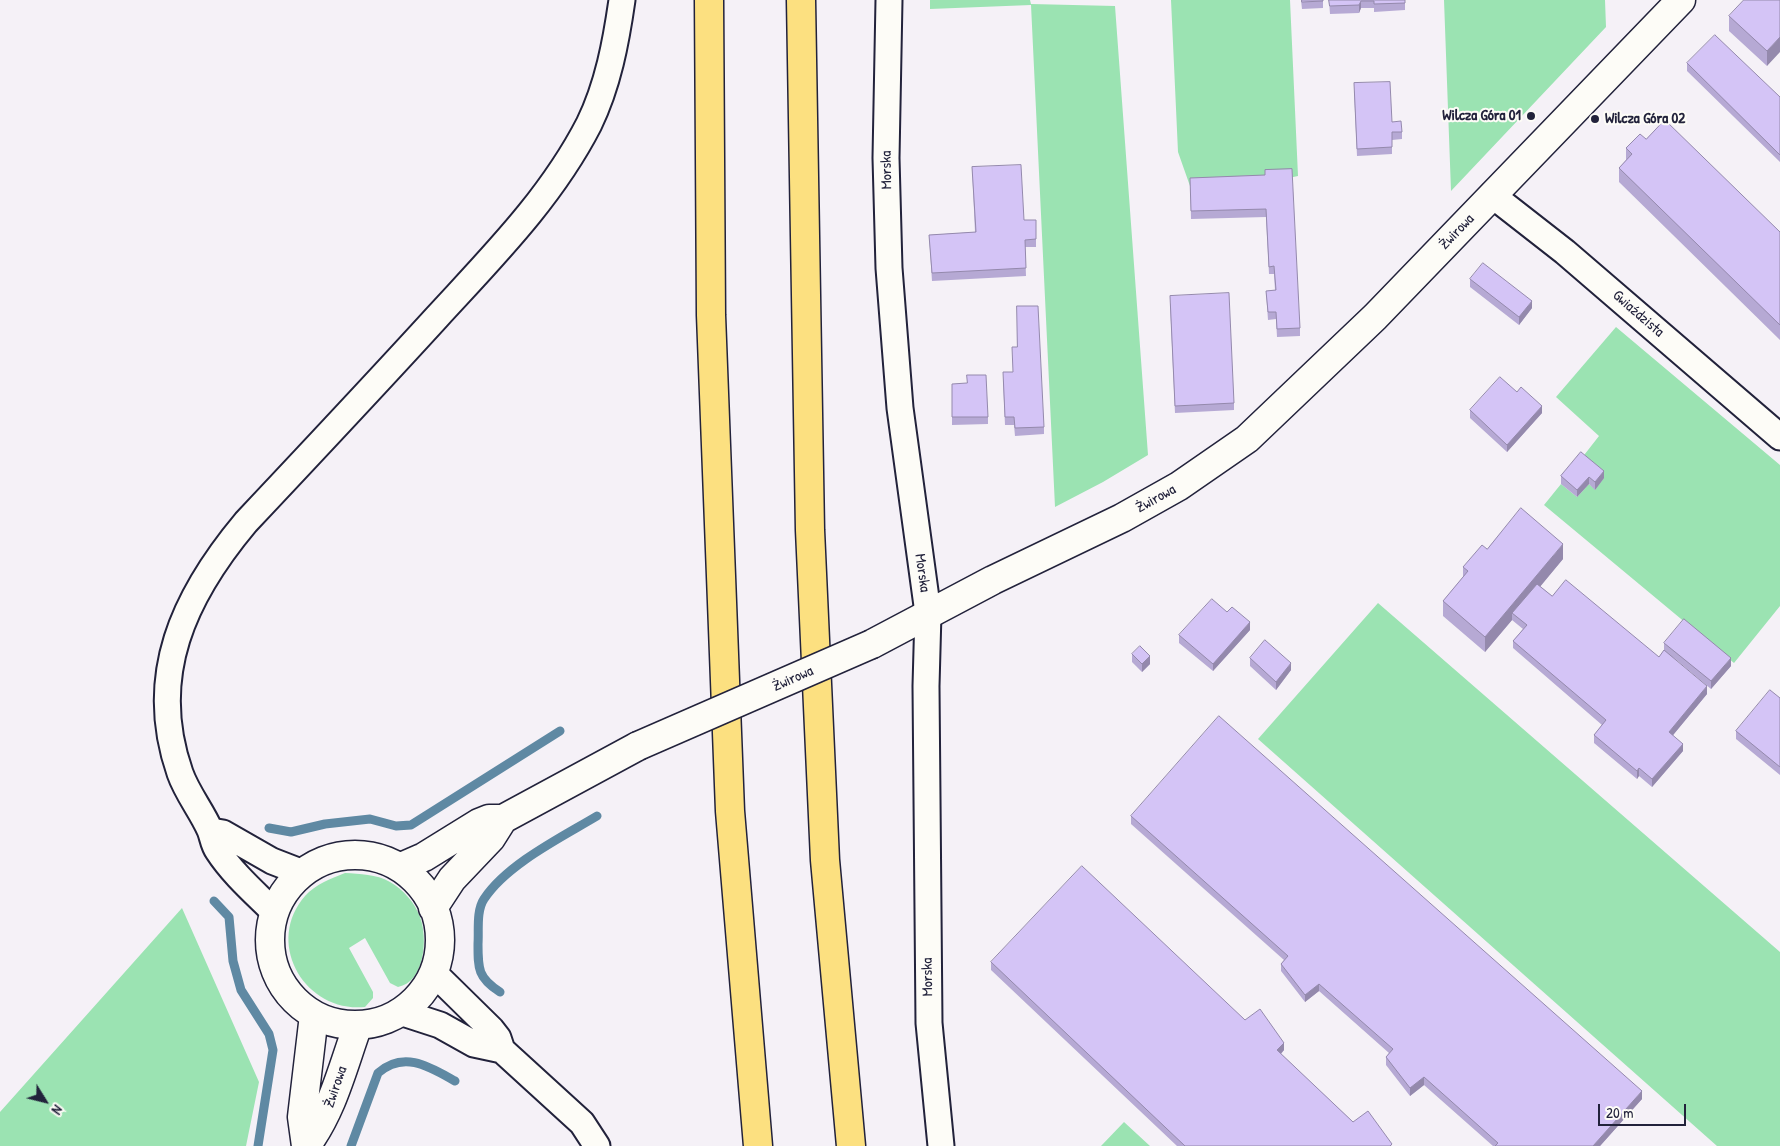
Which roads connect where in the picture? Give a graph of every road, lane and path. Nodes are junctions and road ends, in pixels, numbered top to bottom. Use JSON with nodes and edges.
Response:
{"nodes":[{"id":1,"x":622,"y":0,"type":"edge"},
{"id":2,"x":709,"y":0,"type":"edge"},
{"id":3,"x":801,"y":0,"type":"edge"},
{"id":4,"x":889,"y":0,"type":"edge"},
{"id":5,"x":1680,"y":0,"type":"edge"},
{"id":6,"x":1492,"y":195,"type":"junction"},
{"id":7,"x":1780,"y":437,"type":"edge"},
{"id":8,"x":928,"y":613,"type":"junction"},
{"id":9,"x":503,"y":819,"type":"junction"},
{"id":10,"x":211,"y":831,"type":"junction"},
{"id":11,"x":401,"y":867,"type":"junction"},
{"id":12,"x":303,"y":873,"type":"junction"},
{"id":13,"x":434,"y":908,"type":"junction"},
{"id":14,"x":274,"y":912,"type":"junction"},
{"id":15,"x":434,"y":973,"type":"junction"},
{"id":16,"x":400,"y":1012,"type":"junction"},
{"id":17,"x":314,"y":1015,"type":"junction"},
{"id":18,"x":358,"y":1025,"type":"junction"},
{"id":19,"x":502,"y":1050,"type":"junction"},
{"id":20,"x":306,"y":1146,"type":"edge"},
{"id":21,"x":597,"y":1146,"type":"edge"},
{"id":22,"x":758,"y":1146,"type":"edge"},
{"id":23,"x":851,"y":1146,"type":"edge"},
{"id":24,"x":941,"y":1146,"type":"edge"}],
"edges":[{"from":1,"to":10,"type":"street"},
{"from":2,"to":22,"type":"highway"},
{"from":3,"to":23,"type":"highway"},
{"from":4,"to":8,"type":"street","name":"Morska"},
{"from":5,"to":6,"type":"street","name":"Żwirowa"},
{"from":6,"to":7,"type":"street","name":"Gwiaździsta"},
{"from":6,"to":8,"type":"street","name":"Żwirowa"},
{"from":8,"to":9,"type":"street","name":"Żwirowa","bridge":true},
{"from":8,"to":24,"type":"street","name":"Morska"},
{"from":9,"to":11,"type":"street","name":"Żwirowa"},
{"from":9,"to":13,"type":"street","name":"Żwirowa"},
{"from":10,"to":12,"type":"street"},
{"from":10,"to":14,"type":"street"},
{"from":11,"to":12,"type":"street"},
{"from":11,"to":13,"type":"street"},
{"from":12,"to":14,"type":"street"},
{"from":13,"to":15,"type":"street"},
{"from":14,"to":17,"type":"street"},
{"from":15,"to":16,"type":"street"},
{"from":15,"to":19,"type":"street"},
{"from":16,"to":18,"type":"street"},
{"from":16,"to":19,"type":"street"},
{"from":17,"to":18,"type":"street"},
{"from":17,"to":20,"type":"street","name":"Żwirowa"},
{"from":18,"to":20,"type":"street","name":"Żwirowa"},
{"from":19,"to":21,"type":"street"}]}
